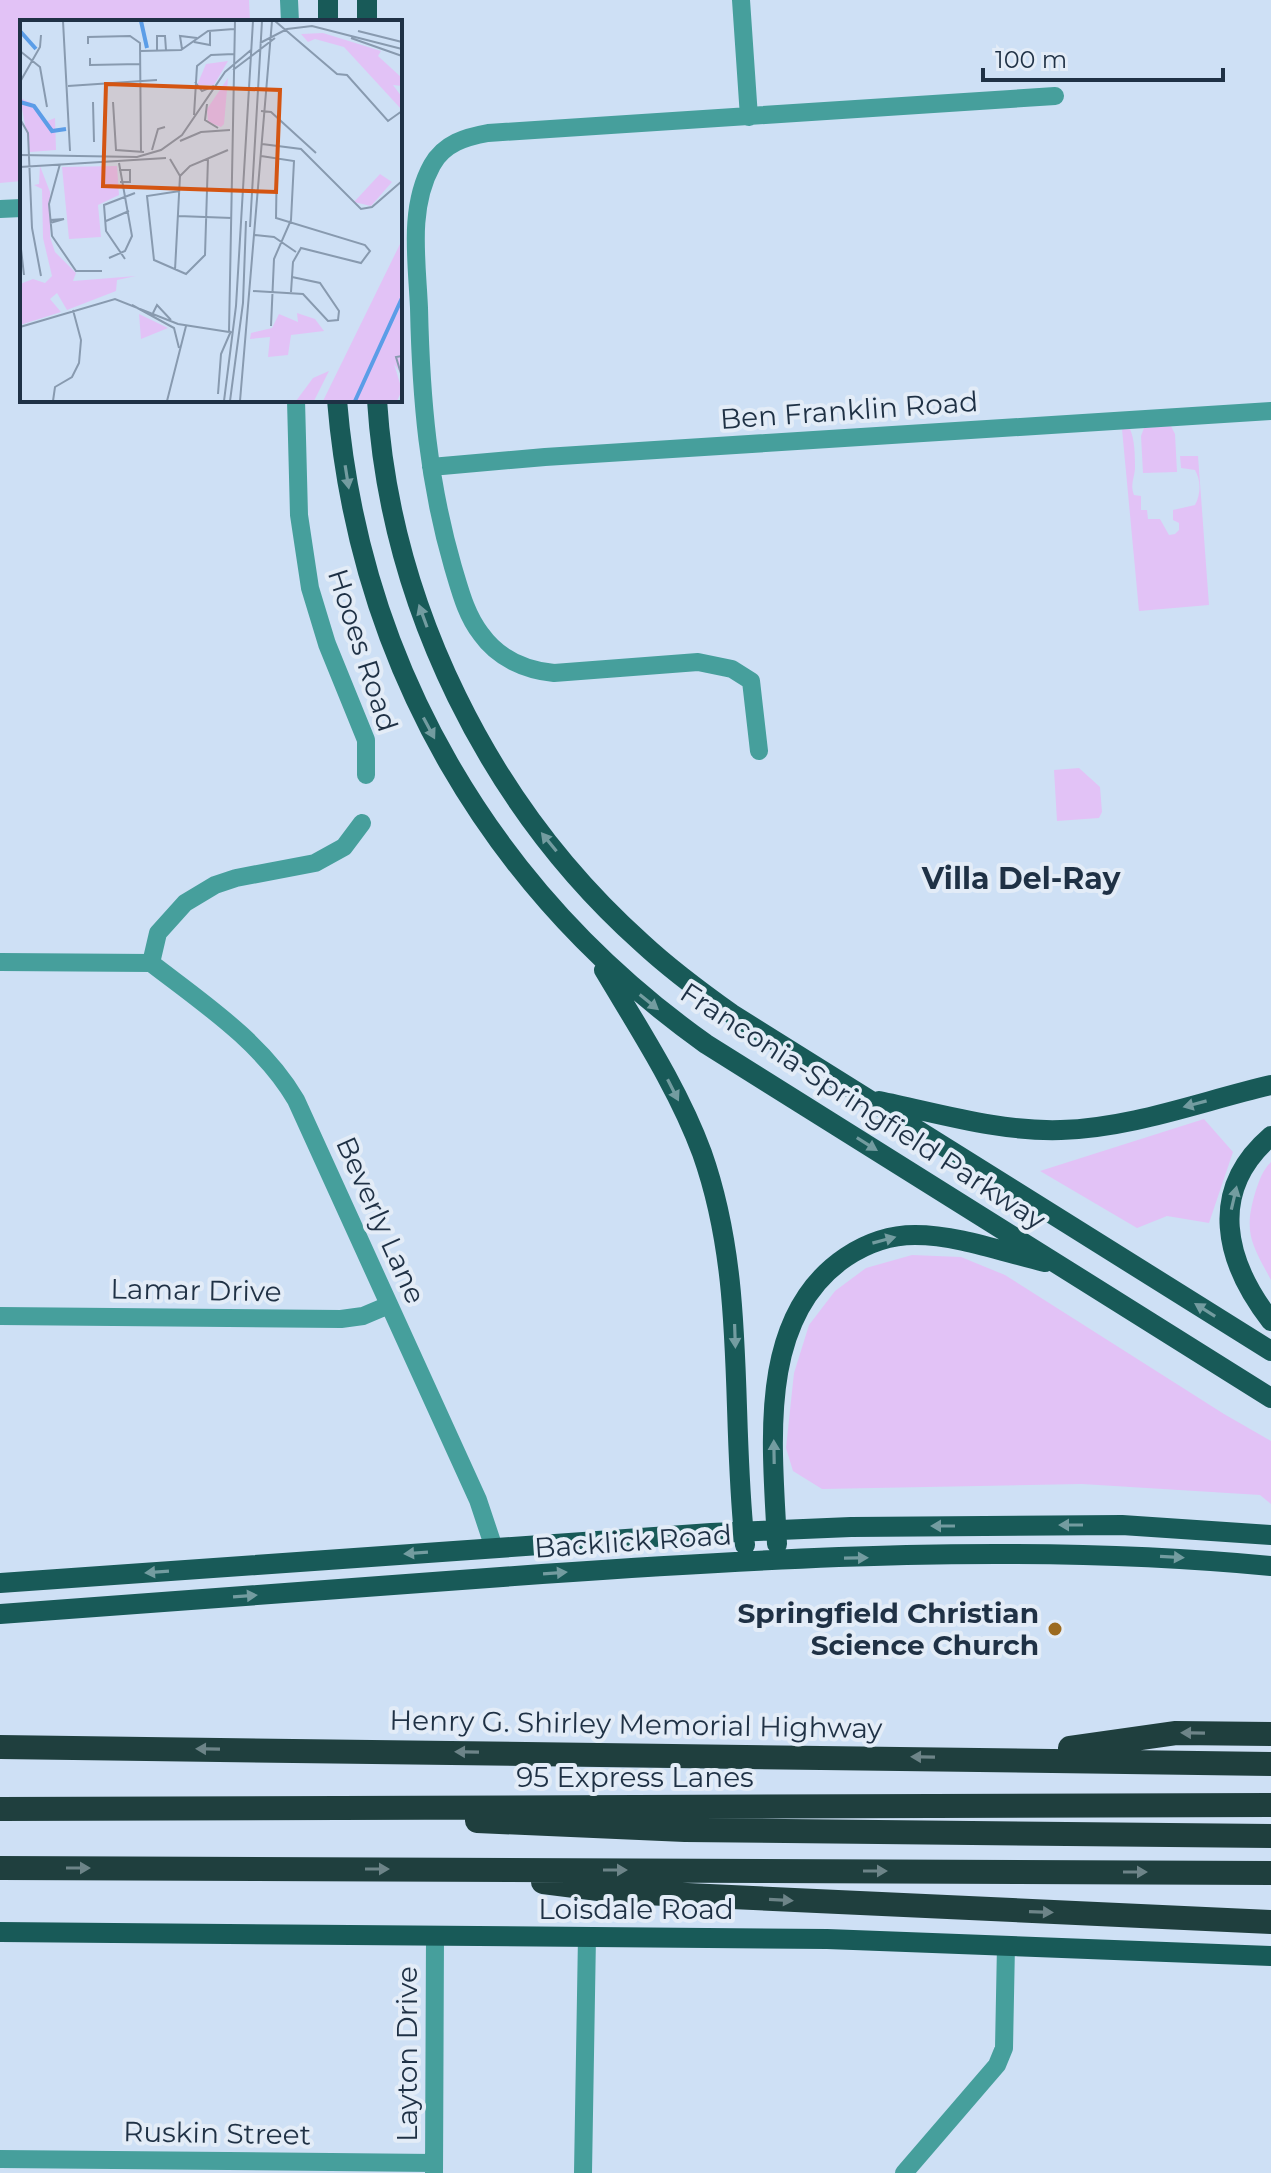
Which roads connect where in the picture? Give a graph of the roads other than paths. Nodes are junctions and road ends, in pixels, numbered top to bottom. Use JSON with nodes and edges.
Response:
{"nodes":[{"id":1,"x":289,"y":0,"type":"edge"},
{"id":2,"x":741,"y":0,"type":"edge"},
{"id":3,"x":290,"y":20,"type":"edge"},
{"id":4,"x":1055,"y":96,"type":"dead end"},
{"id":5,"x":749,"y":117,"type":"junction"},
{"id":6,"x":20,"y":208,"type":"edge"},
{"id":7,"x":0,"y":209,"type":"edge"},
{"id":8,"x":296,"y":402,"type":"edge"},
{"id":9,"x":337,"y":402,"type":"edge"},
{"id":10,"x":377,"y":402,"type":"edge"},
{"id":11,"x":1271,"y":411,"type":"edge"},
{"id":12,"x":431,"y":467,"type":"junction"},
{"id":13,"x":759,"y":751,"type":"dead end"},
{"id":14,"x":366,"y":775,"type":"dead end"},
{"id":15,"x":362,"y":823,"type":"dead end"},
{"id":16,"x":591,"y":950,"type":"junction"},
{"id":17,"x":0,"y":962,"type":"edge"},
{"id":18,"x":151,"y":963,"type":"junction"},
{"id":19,"x":1271,"y":1085,"type":"edge"},
{"id":20,"x":865,"y":1098,"type":"junction"},
{"id":21,"x":1271,"y":1136,"type":"edge"},
{"id":22,"x":1065,"y":1267,"type":"junction"},
{"id":23,"x":389,"y":1305,"type":"junction"},
{"id":24,"x":0,"y":1316,"type":"edge"},
{"id":25,"x":1271,"y":1321,"type":"edge"},
{"id":26,"x":1271,"y":1351,"type":"edge"},
{"id":27,"x":1271,"y":1398,"type":"edge"},
{"id":28,"x":1122,"y":1525,"type":"junction"},
{"id":29,"x":777,"y":1530,"type":"junction"},
{"id":30,"x":743,"y":1531,"type":"junction"},
{"id":31,"x":1271,"y":1535,"type":"edge"},
{"id":32,"x":494,"y":1548,"type":"junction"},
{"id":33,"x":1121,"y":1556,"type":"junction"},
{"id":34,"x":747,"y":1561,"type":"junction"},
{"id":35,"x":778,"y":1561,"type":"junction"},
{"id":36,"x":1271,"y":1566,"type":"edge"},
{"id":37,"x":0,"y":1583,"type":"edge"},
{"id":38,"x":0,"y":1614,"type":"edge"},
{"id":39,"x":1271,"y":1734,"type":"edge"},
{"id":40,"x":0,"y":1747,"type":"edge"},
{"id":41,"x":1001,"y":1758,"type":"junction"},
{"id":42,"x":1271,"y":1764,"type":"edge"},
{"id":43,"x":1271,"y":1805,"type":"edge"},
{"id":44,"x":0,"y":1809,"type":"edge"},
{"id":45,"x":379,"y":1809,"type":"junction"},
{"id":46,"x":1271,"y":1836,"type":"edge"},
{"id":47,"x":0,"y":1868,"type":"edge"},
{"id":48,"x":453,"y":1870,"type":"junction"},
{"id":49,"x":1271,"y":1873,"type":"edge"},
{"id":50,"x":1271,"y":1922,"type":"edge"},
{"id":51,"x":0,"y":1932,"type":"edge"},
{"id":52,"x":435,"y":1936,"type":"junction"},
{"id":53,"x":587,"y":1936,"type":"junction"},
{"id":54,"x":1006,"y":1945,"type":"junction"},
{"id":55,"x":1271,"y":1956,"type":"edge"},
{"id":56,"x":0,"y":2159,"type":"edge"},
{"id":57,"x":434,"y":2168,"type":"edge"},
{"id":58,"x":583,"y":2173,"type":"edge"},
{"id":59,"x":904,"y":2173,"type":"edge"}],
"edges":[{"from":1,"to":3,"type":"street"},
{"from":2,"to":5,"type":"street"},
{"from":4,"to":5,"type":"street"},
{"from":5,"to":12,"type":"street"},
{"from":6,"to":7,"type":"street"},
{"from":8,"to":14,"type":"street","name":"Hooes Road"},
{"from":9,"to":16,"type":"main road","name":"Franconia-Springfield Parkway","one_way":true},
{"from":20,"to":10,"type":"main road","name":"Franconia-Springfield Parkway","one_way":true},
{"from":11,"to":12,"type":"street","name":"Ben Franklin Road"},
{"from":12,"to":13,"type":"street"},
{"from":15,"to":18,"type":"street"},
{"from":16,"to":22,"type":"main road","name":"Franconia-Springfield Parkway","one_way":true},
{"from":16,"to":30,"type":"main road","one_way":true},
{"from":17,"to":18,"type":"street"},
{"from":18,"to":23,"type":"street","name":"Beverly Lane"},
{"from":19,"to":20,"type":"main road","one_way":true},
{"from":26,"to":20,"type":"main road","name":"Franconia-Springfield Parkway","one_way":true},
{"from":25,"to":21,"type":"main road","one_way":true},
{"from":22,"to":27,"type":"main road","name":"Franconia-Springfield Parkway"},
{"from":29,"to":22,"type":"main road","one_way":true},
{"from":23,"to":24,"type":"street","name":"Lamar Drive"},
{"from":23,"to":32,"type":"street","name":"Beverly Lane"},
{"from":28,"to":29,"type":"main road","name":"Backlick Road","one_way":true},
{"from":28,"to":31,"type":"main road","name":"Backlick Road"},
{"from":28,"to":33,"type":"main road"},
{"from":29,"to":30,"type":"main road","name":"Backlick Road"},
{"from":29,"to":35,"type":"main road"},
{"from":30,"to":32,"type":"main road","name":"Backlick Road"},
{"from":30,"to":34,"type":"main road"},
{"from":32,"to":37,"type":"main road","name":"Backlick Road","one_way":true},
{"from":35,"to":33,"type":"main road","name":"Backlick Road","one_way":true},
{"from":33,"to":36,"type":"main road","name":"Backlick Road","one_way":true},
{"from":34,"to":35,"type":"main road","name":"Backlick Road"},
{"from":38,"to":34,"type":"main road","name":"Backlick Road","one_way":true},
{"from":39,"to":41,"type":"highway","one_way":true},
{"from":41,"to":40,"type":"highway","name":"Henry G. Shirley Memorial Highway","one_way":true},
{"from":41,"to":42,"type":"highway","name":"Henry G. Shirley Memorial Highway"},
{"from":43,"to":45,"type":"highway","name":"95 Express Lanes"},
{"from":44,"to":45,"type":"highway","name":"95 Express Lanes"},
{"from":45,"to":46,"type":"highway"},
{"from":47,"to":48,"type":"highway","one_way":true},
{"from":48,"to":49,"type":"highway","one_way":true},
{"from":48,"to":50,"type":"highway","one_way":true},
{"from":51,"to":52,"type":"main road","name":"Loisdale Road"},
{"from":52,"to":53,"type":"main road","name":"Loisdale Road"},
{"from":52,"to":57,"type":"street","name":"Layton Drive"},
{"from":53,"to":54,"type":"main road","name":"Loisdale Road"},
{"from":53,"to":58,"type":"street"},
{"from":54,"to":55,"type":"main road","name":"Loisdale Road"},
{"from":54,"to":59,"type":"street"},
{"from":56,"to":57,"type":"street","name":"Ruskin Street"}]}
